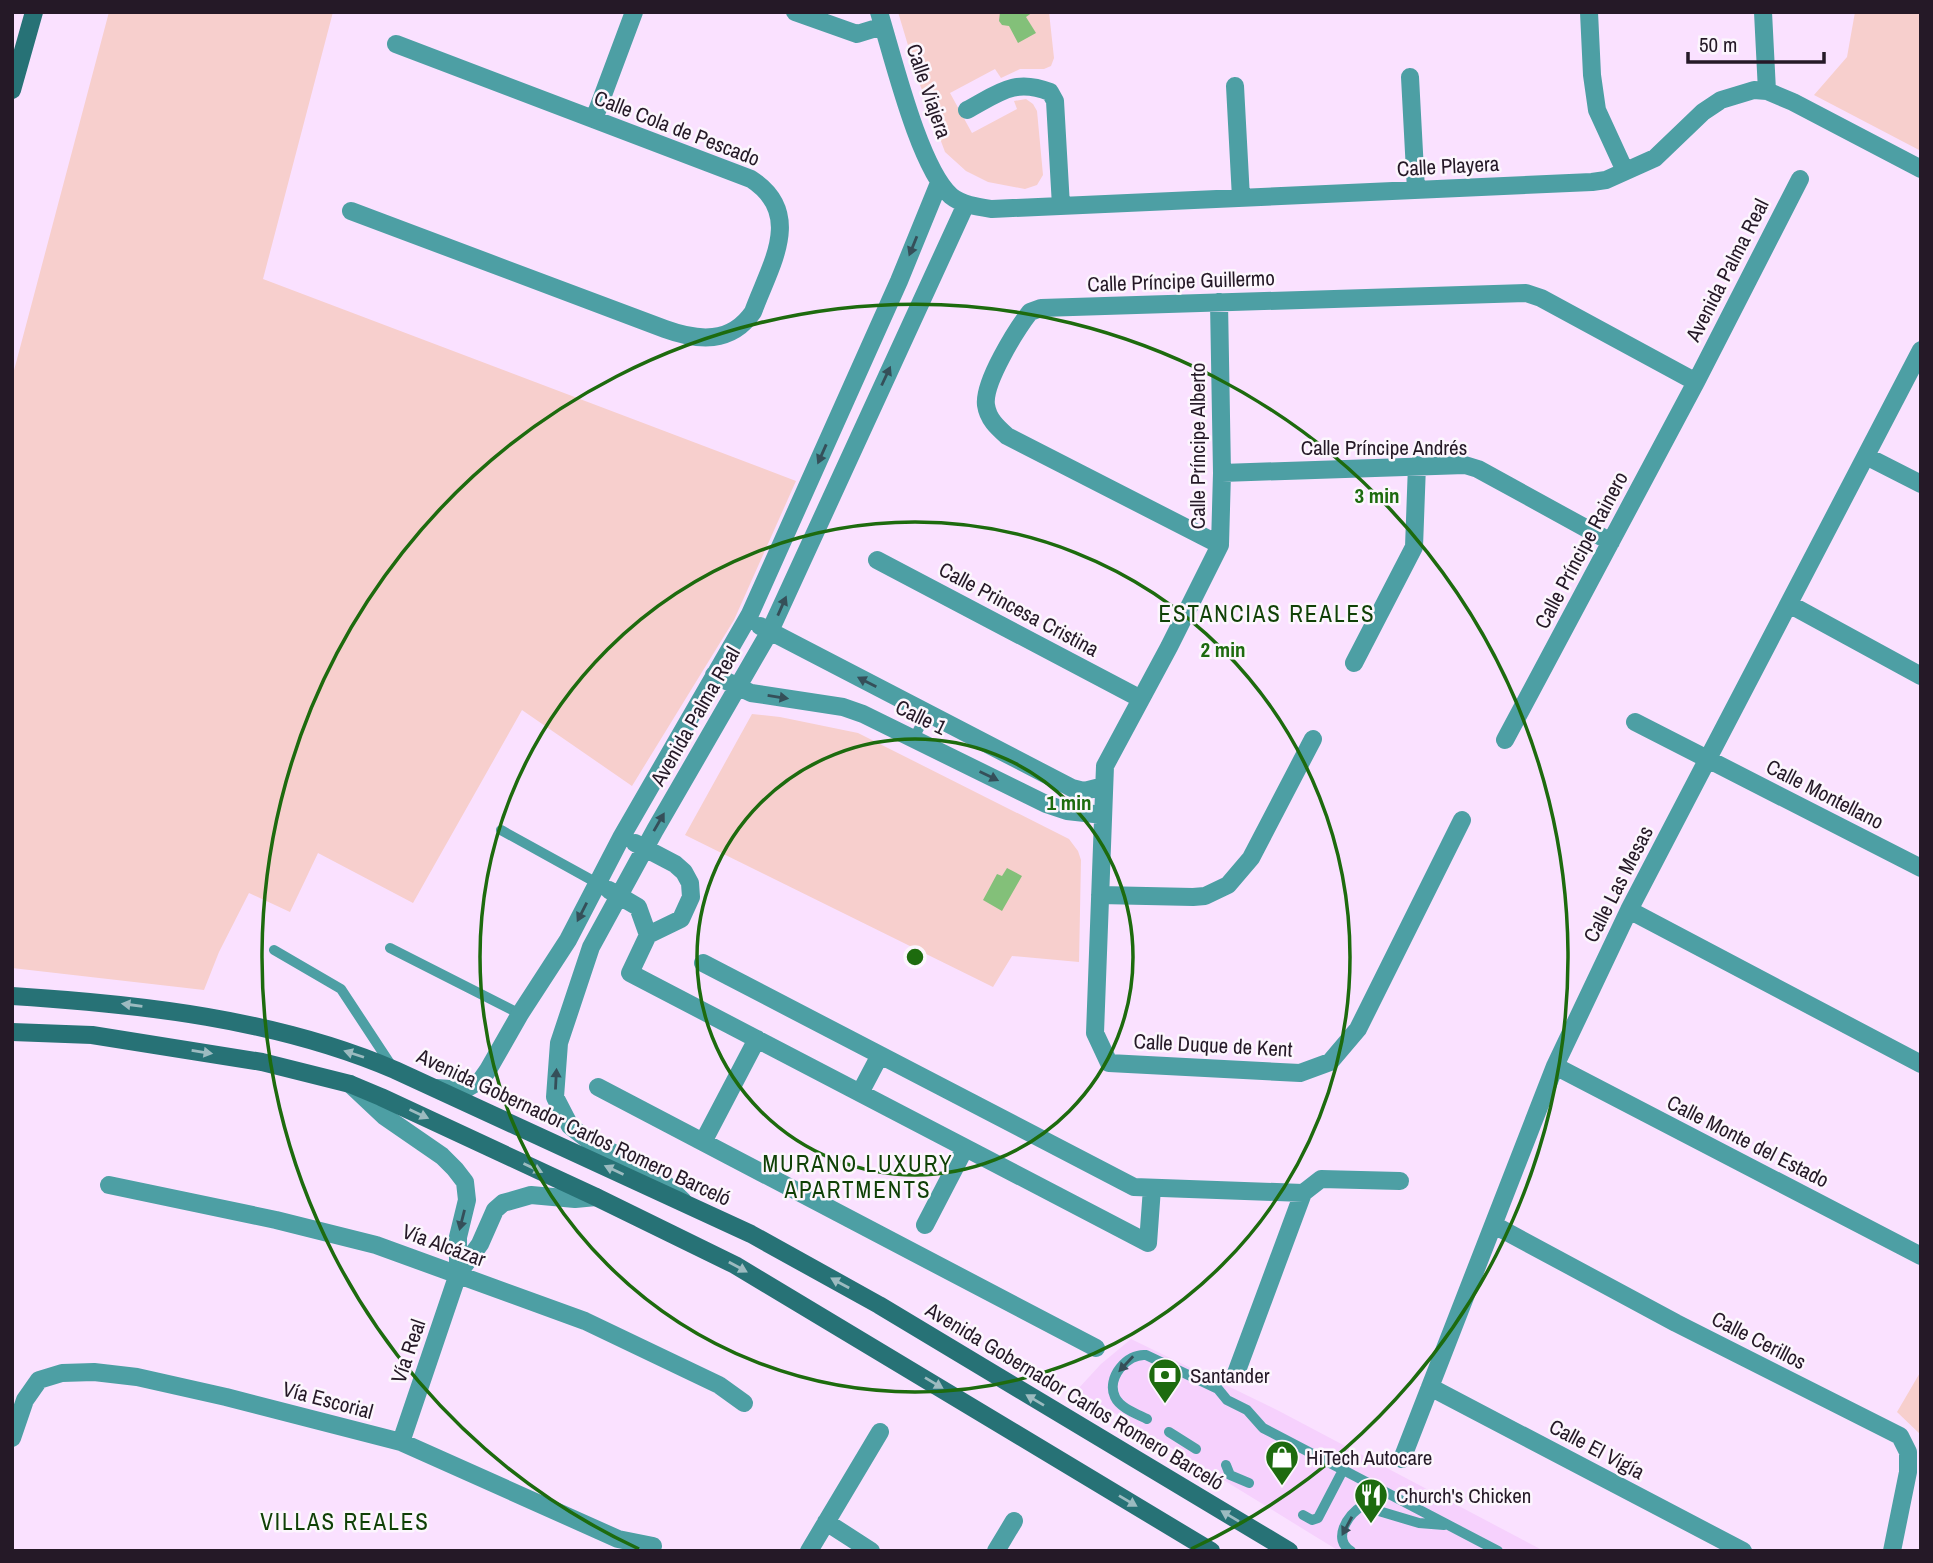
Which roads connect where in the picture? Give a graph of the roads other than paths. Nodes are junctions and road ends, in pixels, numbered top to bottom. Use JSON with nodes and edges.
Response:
{"nodes":[{"id":1,"x":34,"y":12,"type":"edge"},
{"id":2,"x":634,"y":12,"type":"edge"},
{"id":3,"x":795,"y":12,"type":"edge"},
{"id":4,"x":1589,"y":12,"type":"edge"},
{"id":5,"x":1763,"y":12,"type":"edge"},
{"id":6,"x":881,"y":19,"type":"edge"},
{"id":7,"x":396,"y":44,"type":"dead end"},
{"id":8,"x":1410,"y":77,"type":"dead end"},
{"id":9,"x":1235,"y":86,"type":"dead end"},
{"id":10,"x":12,"y":90,"type":"edge"},
{"id":11,"x":1767,"y":91,"type":"junction"},
{"id":12,"x":967,"y":110,"type":"dead end"},
{"id":13,"x":594,"y":119,"type":"junction"},
{"id":14,"x":1921,"y":169,"type":"edge"},
{"id":15,"x":1625,"y":171,"type":"junction"},
{"id":16,"x":1800,"y":179,"type":"dead end"},
{"id":17,"x":939,"y":183,"type":"junction"},
{"id":18,"x":1416,"y":190,"type":"junction"},
{"id":19,"x":1241,"y":198,"type":"junction"},
{"id":20,"x":966,"y":204,"type":"junction"},
{"id":21,"x":1061,"y":206,"type":"junction"},
{"id":22,"x":351,"y":211,"type":"dead end"},
{"id":23,"x":1219,"y":302,"type":"junction"},
{"id":24,"x":1921,"y":350,"type":"edge"},
{"id":25,"x":1696,"y":382,"type":"junction"},
{"id":26,"x":1866,"y":456,"type":"junction"},
{"id":27,"x":1417,"y":466,"type":"junction"},
{"id":28,"x":1222,"y":472,"type":"junction"},
{"id":29,"x":1921,"y":484,"type":"edge"},
{"id":30,"x":1611,"y":542,"type":"junction"},
{"id":31,"x":1220,"y":545,"type":"junction"},
{"id":32,"x":877,"y":560,"type":"dead end"},
{"id":33,"x":1788,"y":604,"type":"junction"},
{"id":34,"x":747,"y":620,"type":"junction"},
{"id":35,"x":770,"y":631,"type":"junction"},
{"id":36,"x":1354,"y":663,"type":"dead end"},
{"id":37,"x":714,"y":675,"type":"junction"},
{"id":38,"x":1921,"y":676,"type":"edge"},
{"id":39,"x":738,"y":688,"type":"junction"},
{"id":40,"x":1141,"y":699,"type":"junction"},
{"id":41,"x":927,"y":713,"type":"junction"},
{"id":42,"x":1634,"y":722,"type":"dead end"},
{"id":43,"x":914,"y":738,"type":"junction"},
{"id":44,"x":1313,"y":739,"type":"dead end"},
{"id":45,"x":1505,"y":740,"type":"dead end"},
{"id":46,"x":1708,"y":759,"type":"junction"},
{"id":47,"x":1104,"y":786,"type":"junction"},
{"id":48,"x":1103,"y":815,"type":"junction"},
{"id":49,"x":1462,"y":820,"type":"dead end"},
{"id":50,"x":501,"y":830,"type":"dead end"},
{"id":51,"x":622,"y":836,"type":"junction"},
{"id":52,"x":645,"y":849,"type":"junction"},
{"id":53,"x":1921,"y":869,"type":"edge"},
{"id":54,"x":597,"y":883,"type":"junction"},
{"id":55,"x":1100,"y":895,"type":"junction"},
{"id":56,"x":619,"y":896,"type":"junction"},
{"id":57,"x":1629,"y":910,"type":"junction"},
{"id":58,"x":648,"y":936,"type":"junction"},
{"id":59,"x":390,"y":948,"type":"dead end"},
{"id":60,"x":274,"y":950,"type":"dead end"},
{"id":61,"x":703,"y":962,"type":"dead end"},
{"id":62,"x":12,"y":996,"type":"edge"},
{"id":63,"x":520,"y":1014,"type":"junction"},
{"id":64,"x":12,"y":1032,"type":"edge"},
{"id":65,"x":757,"y":1039,"type":"junction"},
{"id":66,"x":880,"y":1055,"type":"junction"},
{"id":67,"x":1921,"y":1064,"type":"edge"},
{"id":68,"x":1555,"y":1066,"type":"junction"},
{"id":69,"x":395,"y":1070,"type":"junction"},
{"id":70,"x":350,"y":1084,"type":"junction"},
{"id":71,"x":431,"y":1087,"type":"junction"},
{"id":72,"x":598,"y":1087,"type":"dead end"},
{"id":73,"x":860,"y":1093,"type":"junction"},
{"id":74,"x":704,"y":1142,"type":"junction"},
{"id":75,"x":965,"y":1148,"type":"junction"},
{"id":76,"x":1400,"y":1181,"type":"dead end"},
{"id":77,"x":109,"y":1185,"type":"dead end"},
{"id":78,"x":1152,"y":1188,"type":"junction"},
{"id":79,"x":1303,"y":1193,"type":"junction"},
{"id":80,"x":596,"y":1197,"type":"junction"},
{"id":81,"x":686,"y":1203,"type":"junction"},
{"id":82,"x":925,"y":1225,"type":"dead end"},
{"id":83,"x":1494,"y":1226,"type":"junction"},
{"id":84,"x":1921,"y":1256,"type":"edge"},
{"id":85,"x":458,"y":1274,"type":"junction"},
{"id":86,"x":1096,"y":1348,"type":"dead end"},
{"id":87,"x":1235,"y":1376,"type":"dead end"},
{"id":88,"x":1430,"y":1387,"type":"junction"},
{"id":89,"x":744,"y":1403,"type":"dead end"},
{"id":90,"x":1147,"y":1419,"type":"dead end"},
{"id":91,"x":880,"y":1432,"type":"dead end"},
{"id":92,"x":1169,"y":1432,"type":"dead end"},
{"id":93,"x":12,"y":1438,"type":"edge"},
{"id":94,"x":401,"y":1442,"type":"junction"},
{"id":95,"x":1196,"y":1449,"type":"dead end"},
{"id":96,"x":1402,"y":1458,"type":"dead end"},
{"id":97,"x":1226,"y":1465,"type":"dead end"},
{"id":98,"x":1343,"y":1470,"type":"junction"},
{"id":99,"x":1249,"y":1483,"type":"dead end"},
{"id":100,"x":1303,"y":1515,"type":"dead end"},
{"id":101,"x":1014,"y":1521,"type":"dead end"},
{"id":102,"x":825,"y":1522,"type":"junction"},
{"id":103,"x":1450,"y":1526,"type":"junction"},
{"id":104,"x":653,"y":1546,"type":"dead end"},
{"id":105,"x":809,"y":1551,"type":"edge"},
{"id":106,"x":871,"y":1551,"type":"edge"},
{"id":107,"x":996,"y":1551,"type":"edge"},
{"id":108,"x":1211,"y":1551,"type":"edge"},
{"id":109,"x":1289,"y":1551,"type":"edge"},
{"id":110,"x":1350,"y":1551,"type":"edge"},
{"id":111,"x":1497,"y":1551,"type":"edge"},
{"id":112,"x":1743,"y":1551,"type":"edge"},
{"id":113,"x":1892,"y":1551,"type":"edge"}],
"edges":[{"from":1,"to":10,"type":"main road"},
{"from":2,"to":13,"type":"street"},
{"from":3,"to":6,"type":"street"},
{"from":4,"to":15,"type":"street"},
{"from":5,"to":11,"type":"street"},
{"from":6,"to":17,"type":"street","name":"Calle Viajera"},
{"from":7,"to":13,"type":"street","name":"Calle Cola de Pescado"},
{"from":8,"to":18,"type":"street"},
{"from":9,"to":19,"type":"street"},
{"from":11,"to":14,"type":"street"},
{"from":11,"to":15,"type":"street","name":"Calle Playera"},
{"from":12,"to":21,"type":"street"},
{"from":13,"to":22,"type":"street","name":"Calle Cola de Pescado"},
{"from":15,"to":18,"type":"street","name":"Calle Playera"},
{"from":16,"to":25,"type":"street","name":"Avenida Palma Real"},
{"from":17,"to":20,"type":"street"},
{"from":17,"to":34,"type":"street","name":"Avenida Palma Real","one_way":true},
{"from":18,"to":19,"type":"street","name":"Calle Playera"},
{"from":19,"to":21,"type":"street","name":"Calle Playera"},
{"from":20,"to":21,"type":"street","name":"Calle Playera"},
{"from":35,"to":20,"type":"street","name":"Avenida Palma Real","one_way":true},
{"from":23,"to":25,"type":"street","name":"Calle Príncipe Guillermo"},
{"from":23,"to":28,"type":"street","name":"Calle Príncipe Alberto"},
{"from":23,"to":31,"type":"street","name":"Calle Príncipe Guillermo"},
{"from":24,"to":26,"type":"street","name":"Calle Las Mesas"},
{"from":25,"to":30,"type":"street","name":"Calle Príncipe Rainero"},
{"from":26,"to":29,"type":"street"},
{"from":26,"to":33,"type":"street","name":"Calle Las Mesas"},
{"from":27,"to":28,"type":"street","name":"Calle Príncipe Andrés"},
{"from":27,"to":30,"type":"street","name":"Calle Príncipe Andrés"},
{"from":27,"to":36,"type":"street"},
{"from":28,"to":31,"type":"street","name":"Calle Príncipe Alberto"},
{"from":30,"to":45,"type":"street","name":"Calle Príncipe Rainero"},
{"from":31,"to":40,"type":"street","name":"Calle Príncipe Alberto"},
{"from":32,"to":40,"type":"street","name":"Calle Princesa Cristina"},
{"from":33,"to":38,"type":"street"},
{"from":33,"to":46,"type":"street","name":"Calle Las Mesas"},
{"from":34,"to":35,"type":"street","name":"Calle 1"},
{"from":34,"to":37,"type":"street","name":"Avenida Palma Real"},
{"from":35,"to":39,"type":"street","name":"Avenida Palma Real"},
{"from":41,"to":35,"type":"street","name":"Calle 1","one_way":true},
{"from":37,"to":39,"type":"street","name":"Calle 1"},
{"from":37,"to":51,"type":"street","name":"Avenida Palma Real"},
{"from":39,"to":43,"type":"street","name":"Calle 1","one_way":true},
{"from":52,"to":39,"type":"street","name":"Avenida Palma Real","one_way":true},
{"from":40,"to":47,"type":"street","name":"Calle Príncipe Alberto"},
{"from":41,"to":43,"type":"lane"},
{"from":41,"to":47,"type":"street","name":"Calle 1"},
{"from":42,"to":46,"type":"street","name":"Calle Montellano"},
{"from":43,"to":48,"type":"street","name":"Calle 1","one_way":true},
{"from":44,"to":55,"type":"street"},
{"from":46,"to":53,"type":"street","name":"Calle Montellano"},
{"from":46,"to":57,"type":"street","name":"Calle Las Mesas"},
{"from":47,"to":48,"type":"street","name":"Calle Príncipe Alberto"},
{"from":48,"to":55,"type":"street","name":"Calle Duque de Kent"},
{"from":49,"to":55,"type":"street","name":"Calle Duque de Kent"},
{"from":50,"to":54,"type":"lane"},
{"from":51,"to":52,"type":"street"},
{"from":51,"to":54,"type":"street","name":"Avenida Palma Real"},
{"from":52,"to":56,"type":"street","name":"Avenida Palma Real"},
{"from":52,"to":58,"type":"street"},
{"from":54,"to":56,"type":"street"},
{"from":54,"to":63,"type":"street","name":"Avenida Palma Real","one_way":true},
{"from":56,"to":58,"type":"street"},
{"from":81,"to":56,"type":"street","name":"Avenida Palma Real","one_way":true},
{"from":57,"to":67,"type":"street"},
{"from":57,"to":68,"type":"street","name":"Calle Las Mesas"},
{"from":58,"to":65,"type":"street"},
{"from":59,"to":63,"type":"lane"},
{"from":60,"to":69,"type":"lane"},
{"from":61,"to":66,"type":"street"},
{"from":69,"to":62,"type":"main road","name":"Avenida Gobernador Carlos Romero Barceló","one_way":true},
{"from":63,"to":71,"type":"street"},
{"from":64,"to":70,"type":"main road","one_way":true},
{"from":65,"to":73,"type":"street"},
{"from":65,"to":74,"type":"street"},
{"from":66,"to":73,"type":"street"},
{"from":66,"to":78,"type":"street"},
{"from":68,"to":83,"type":"street","name":"Calle Las Mesas"},
{"from":68,"to":84,"type":"street","name":"Calle Monte del Estado"},
{"from":69,"to":71,"type":"main road","name":"Avenida Gobernador Carlos Romero Barceló"},
{"from":70,"to":80,"type":"main road","one_way":true},
{"from":70,"to":85,"type":"street","one_way":true},
{"from":81,"to":71,"type":"main road","name":"Avenida Gobernador Carlos Romero Barceló","one_way":true},
{"from":72,"to":74,"type":"street"},
{"from":73,"to":75,"type":"street"},
{"from":74,"to":86,"type":"street"},
{"from":75,"to":78,"type":"street"},
{"from":75,"to":82,"type":"street"},
{"from":76,"to":79,"type":"street"},
{"from":77,"to":85,"type":"street","name":"Vía Alcázar"},
{"from":78,"to":79,"type":"street"},
{"from":79,"to":87,"type":"street"},
{"from":80,"to":85,"type":"street"},
{"from":80,"to":108,"type":"main road","one_way":true},
{"from":109,"to":81,"type":"main road","name":"Avenida Gobernador Carlos Romero Barceló","one_way":true},
{"from":83,"to":88,"type":"street","name":"Calle Las Mesas"},
{"from":83,"to":113,"type":"street","name":"Calle Cerillos"},
{"from":85,"to":89,"type":"street","name":"Vía Alcázar"},
{"from":85,"to":94,"type":"street","name":"Vía Real"},
{"from":88,"to":96,"type":"street","name":"Calle Las Mesas"},
{"from":88,"to":112,"type":"street","name":"Calle El Vigía"},
{"from":98,"to":90,"type":"lane","one_way":true},
{"from":91,"to":102,"type":"street"},
{"from":92,"to":95,"type":"lane"},
{"from":93,"to":94,"type":"street","name":"Vía Escorial"},
{"from":94,"to":104,"type":"street","name":"Vía Escorial"},
{"from":97,"to":99,"type":"lane"},
{"from":98,"to":100,"type":"lane"},
{"from":98,"to":103,"type":"lane"},
{"from":101,"to":107,"type":"street"},
{"from":102,"to":105,"type":"street"},
{"from":102,"to":106,"type":"street"},
{"from":103,"to":110,"type":"lane","one_way":true},
{"from":103,"to":111,"type":"lane"}]}
